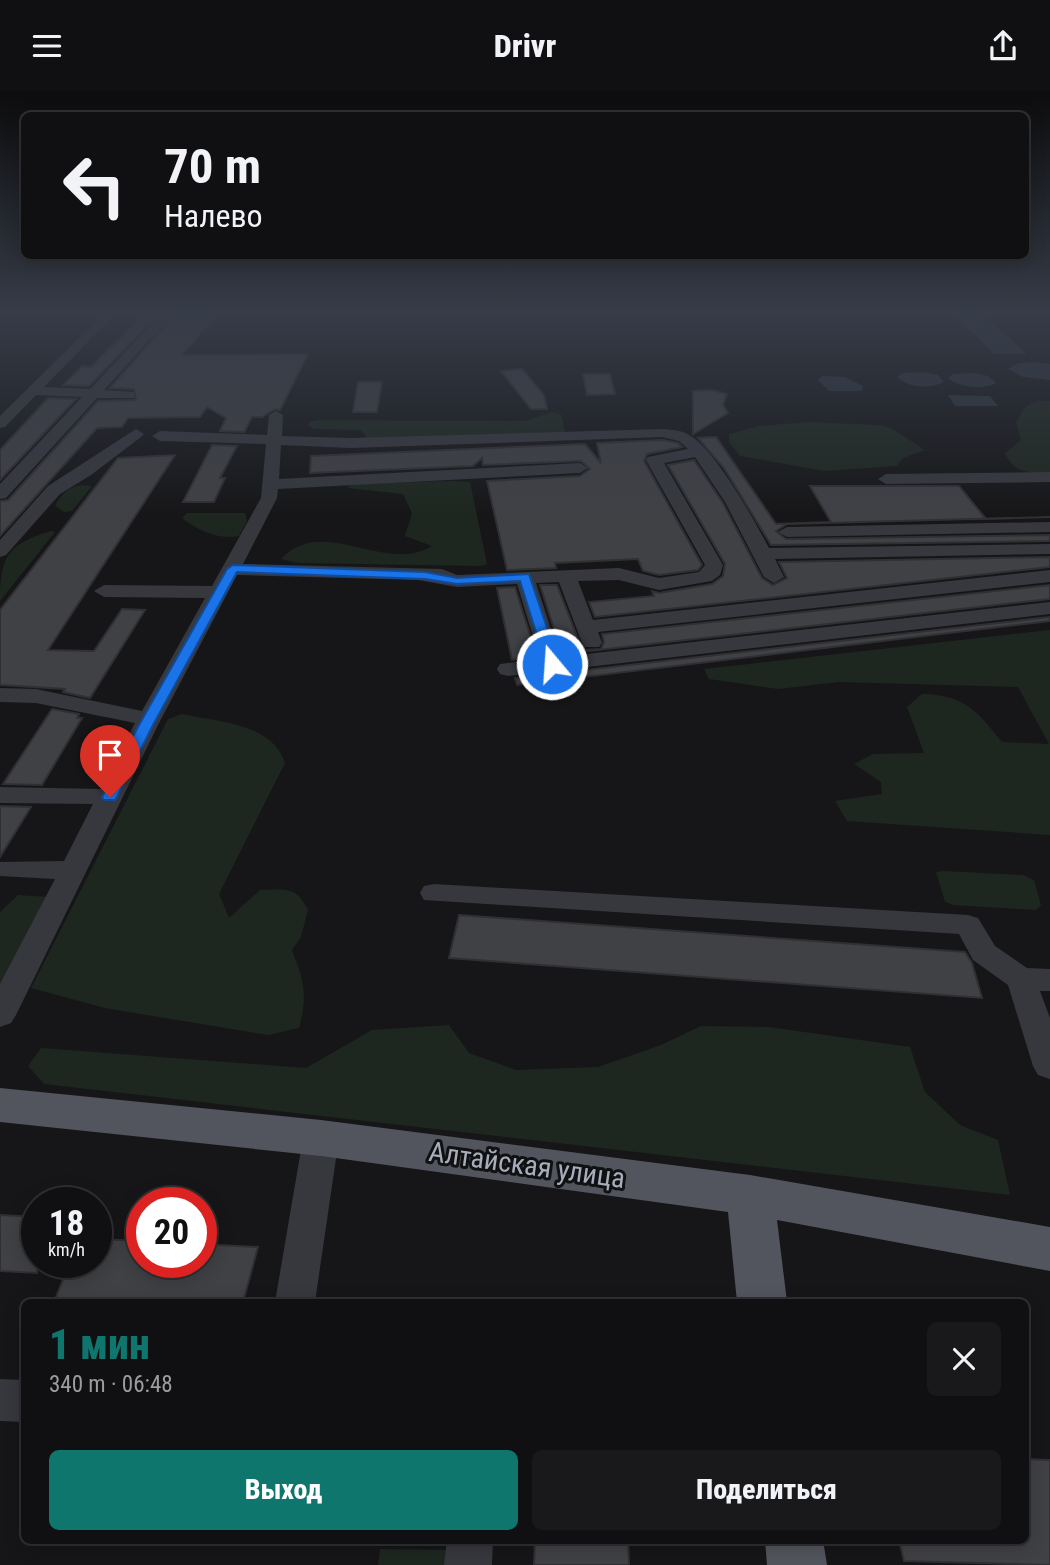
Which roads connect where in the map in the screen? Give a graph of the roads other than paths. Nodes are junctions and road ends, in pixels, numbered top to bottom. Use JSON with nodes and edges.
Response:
{"nodes":[{"id":1,"x":44,"y":380,"type":"edge"},
{"id":2,"x":105,"y":380,"type":"edge"},
{"id":3,"x":35,"y":391,"type":"junction"},
{"id":4,"x":93,"y":393,"type":"junction"},
{"id":5,"x":129,"y":395,"type":"dead end"},
{"id":6,"x":276,"y":415,"type":"dead end"},
{"id":7,"x":0,"y":424,"type":"edge"},
{"id":8,"x":136,"y":434,"type":"dead end"},
{"id":9,"x":160,"y":436,"type":"dead end"},
{"id":10,"x":275,"y":447,"type":"junction"},
{"id":11,"x":699,"y":452,"type":"junction"},
{"id":12,"x":242,"y":454,"type":"dead end"},
{"id":13,"x":580,"y":468,"type":"dead end"},
{"id":14,"x":1050,"y":477,"type":"edge"},
{"id":15,"x":886,"y":479,"type":"dead end"},
{"id":16,"x":272,"y":484,"type":"junction"},
{"id":17,"x":0,"y":494,"type":"edge"},
{"id":18,"x":1050,"y":527,"type":"edge"},
{"id":19,"x":787,"y":533,"type":"dead end"},
{"id":20,"x":1050,"y":549,"type":"edge"},
{"id":21,"x":0,"y":551,"type":"edge"},
{"id":22,"x":763,"y":554,"type":"junction"},
{"id":23,"x":589,"y":561,"type":"dead end"},
{"id":24,"x":233,"y":569,"type":"junction"},
{"id":25,"x":566,"y":575,"type":"junction"},
{"id":26,"x":425,"y":576,"type":"junction"},
{"id":27,"x":1050,"y":576,"type":"edge"},
{"id":28,"x":524,"y":577,"type":"junction"},
{"id":29,"x":774,"y":577,"type":"dead end"},
{"id":30,"x":104,"y":591,"type":"dead end"},
{"id":31,"x":220,"y":592,"type":"junction"},
{"id":32,"x":1050,"y":608,"type":"edge"},
{"id":33,"x":587,"y":627,"type":"junction"},
{"id":34,"x":597,"y":658,"type":"junction"},
{"id":35,"x":552,"y":664,"type":"junction"},
{"id":36,"x":508,"y":669,"type":"dead end"},
{"id":37,"x":0,"y":695,"type":"edge"},
{"id":38,"x":149,"y":719,"type":"junction"},
{"id":39,"x":0,"y":795,"type":"edge"},
{"id":40,"x":110,"y":797,"type":"junction"},
{"id":41,"x":6,"y":869,"type":"dead end"},
{"id":42,"x":72,"y":870,"type":"junction"},
{"id":43,"x":433,"y":893,"type":"dead end"},
{"id":44,"x":1035,"y":979,"type":"edge"},
{"id":45,"x":0,"y":1015,"type":"edge"},
{"id":46,"x":1050,"y":1066,"type":"edge"},
{"id":47,"x":0,"y":1105,"type":"edge"},
{"id":48,"x":321,"y":1138,"type":"junction"},
{"id":49,"x":750,"y":1195,"type":"junction"},
{"id":50,"x":1050,"y":1249,"type":"edge"},
{"id":51,"x":295,"y":1299,"type":"edge"},
{"id":52,"x":762,"y":1299,"type":"edge"},
{"id":53,"x":0,"y":1400,"type":"edge"},
{"id":54,"x":21,"y":1401,"type":"edge"},
{"id":55,"x":470,"y":1544,"type":"edge"},
{"id":56,"x":794,"y":1544,"type":"edge"},
{"id":57,"x":468,"y":1565,"type":"edge"},
{"id":58,"x":797,"y":1565,"type":"edge"}],
"edges":[{"from":1,"to":3,"type":"lane"},
{"from":2,"to":4,"type":"lane"},
{"from":3,"to":4,"type":"lane"},
{"from":3,"to":7,"type":"lane"},
{"from":4,"to":5,"type":"lane"},
{"from":4,"to":17,"type":"lane"},
{"from":6,"to":10,"type":"lane"},
{"from":8,"to":21,"type":"lane"},
{"from":9,"to":10,"type":"lane"},
{"from":10,"to":11,"type":"lane"},
{"from":10,"to":12,"type":"lane"},
{"from":10,"to":16,"type":"lane"},
{"from":11,"to":22,"type":"lane"},
{"from":11,"to":25,"type":"lane"},
{"from":13,"to":16,"type":"lane"},
{"from":14,"to":15,"type":"lane"},
{"from":16,"to":24,"type":"lane"},
{"from":18,"to":19,"type":"lane"},
{"from":20,"to":22,"type":"lane"},
{"from":22,"to":29,"type":"lane"},
{"from":23,"to":26,"type":"lane"},
{"from":24,"to":26,"type":"lane"},
{"from":24,"to":31,"type":"lane"},
{"from":25,"to":28,"type":"lane"},
{"from":25,"to":33,"type":"lane"},
{"from":26,"to":28,"type":"lane"},
{"from":27,"to":33,"type":"lane"},
{"from":28,"to":35,"type":"lane"},
{"from":30,"to":31,"type":"lane"},
{"from":31,"to":38,"type":"lane"},
{"from":32,"to":34,"type":"lane"},
{"from":33,"to":34,"type":"lane"},
{"from":34,"to":35,"type":"lane"},
{"from":35,"to":36,"type":"lane"},
{"from":37,"to":38,"type":"lane"},
{"from":38,"to":40,"type":"lane"},
{"from":39,"to":40,"type":"lane"},
{"from":40,"to":42,"type":"lane"},
{"from":41,"to":42,"type":"lane"},
{"from":42,"to":45,"type":"lane"},
{"from":43,"to":44,"type":"lane"},
{"from":44,"to":46,"type":"lane"},
{"from":47,"to":48,"type":"main road","name":"Алтайская улица"},
{"from":48,"to":49,"type":"main road","name":"Алтайская улица"},
{"from":48,"to":51,"type":"lane"},
{"from":49,"to":50,"type":"main road","name":"Алтайская улица"},
{"from":49,"to":52,"type":"main road"},
{"from":53,"to":54,"type":"lane"},
{"from":55,"to":57,"type":"lane"},
{"from":56,"to":58,"type":"main road"}]}
